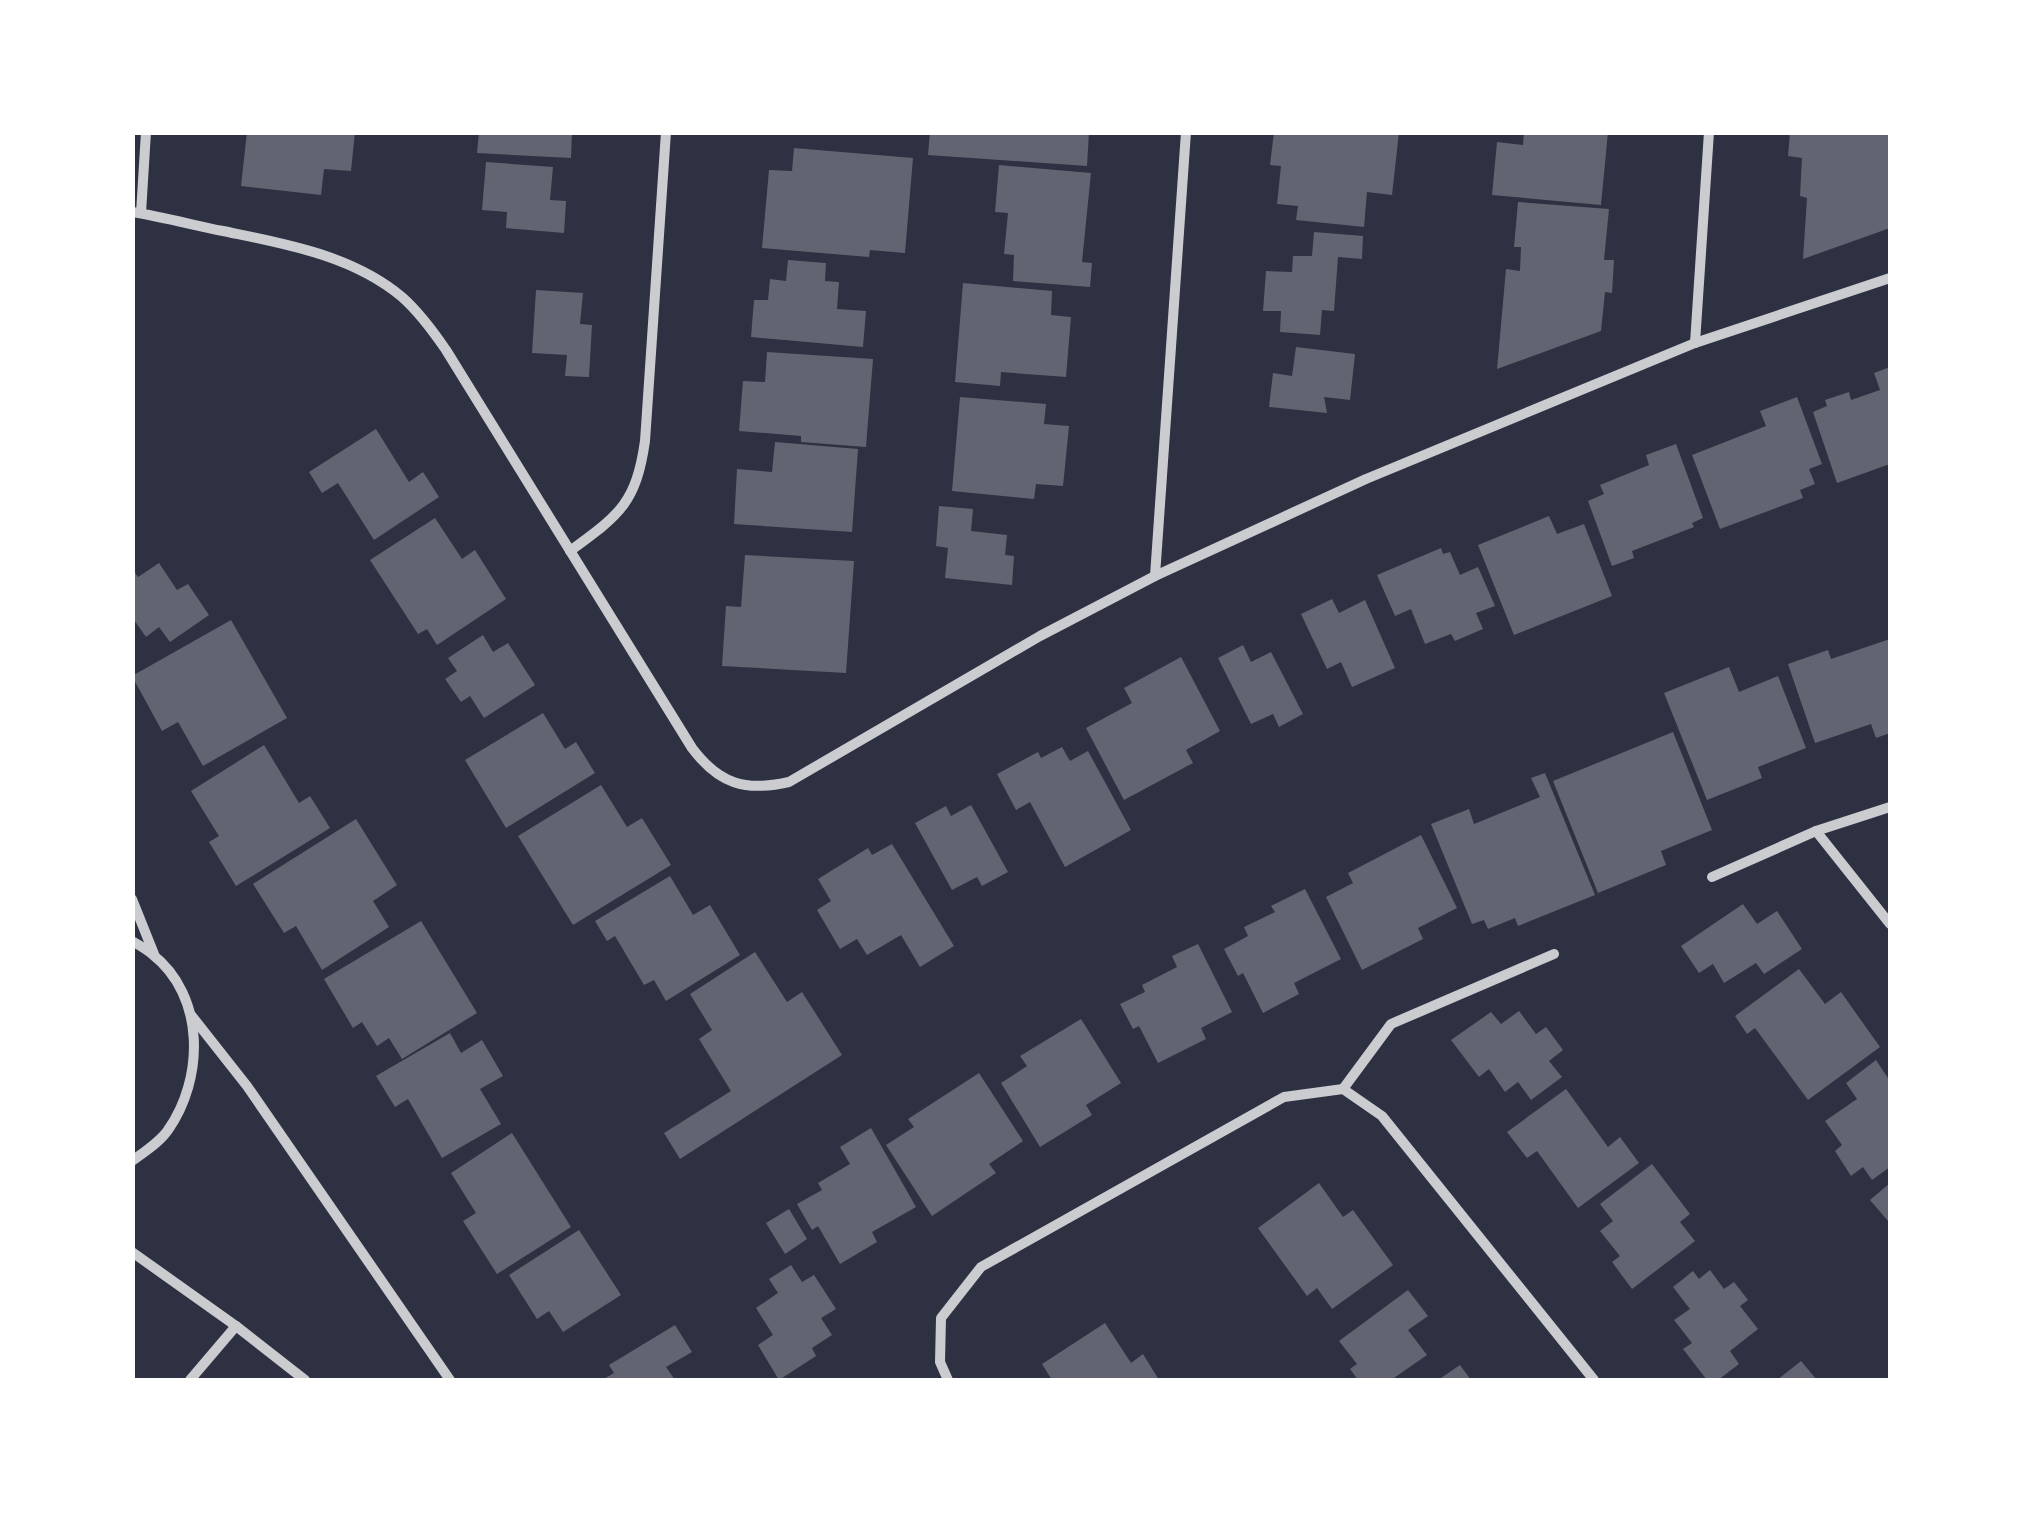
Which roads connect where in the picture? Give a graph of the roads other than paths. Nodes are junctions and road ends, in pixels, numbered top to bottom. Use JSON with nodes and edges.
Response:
{"nodes":[{"id":1,"x":146,"y":132,"type":"edge"},
{"id":2,"x":666,"y":132,"type":"edge"},
{"id":3,"x":1186,"y":132,"type":"edge"},
{"id":4,"x":1709,"y":132,"type":"edge"},
{"id":5,"x":137,"y":213,"type":"edge"},
{"id":6,"x":1890,"y":278,"type":"edge"},
{"id":7,"x":1695,"y":343,"type":"junction"},
{"id":8,"x":570,"y":551,"type":"junction"},
{"id":9,"x":1155,"y":576,"type":"junction"},
{"id":10,"x":1890,"y":807,"type":"edge"},
{"id":11,"x":1816,"y":831,"type":"junction"},
{"id":12,"x":1712,"y":877,"type":"dead end"},
{"id":13,"x":132,"y":899,"type":"edge"},
{"id":14,"x":1890,"y":924,"type":"edge"},
{"id":15,"x":132,"y":942,"type":"edge"},
{"id":16,"x":1554,"y":954,"type":"dead end"},
{"id":17,"x":155,"y":955,"type":"junction"},
{"id":18,"x":191,"y":1015,"type":"junction"},
{"id":19,"x":1342,"y":1089,"type":"junction"},
{"id":20,"x":132,"y":1160,"type":"edge"},
{"id":21,"x":132,"y":1252,"type":"edge"},
{"id":22,"x":236,"y":1326,"type":"junction"},
{"id":23,"x":190,"y":1380,"type":"edge"},
{"id":24,"x":305,"y":1380,"type":"edge"},
{"id":25,"x":450,"y":1380,"type":"edge"},
{"id":26,"x":948,"y":1380,"type":"edge"},
{"id":27,"x":1594,"y":1380,"type":"edge"}],
"edges":[{"from":1,"to":5,"type":"street"},
{"from":2,"to":8,"type":"street"},
{"from":3,"to":9,"type":"street"},
{"from":4,"to":7,"type":"street"},
{"from":5,"to":8,"type":"street"},
{"from":6,"to":7,"type":"street"},
{"from":7,"to":9,"type":"street"},
{"from":8,"to":9,"type":"street"},
{"from":10,"to":11,"type":"street"},
{"from":11,"to":12,"type":"street"},
{"from":11,"to":14,"type":"street"},
{"from":13,"to":17,"type":"street"},
{"from":15,"to":17,"type":"street"},
{"from":16,"to":19,"type":"street"},
{"from":17,"to":18,"type":"street"},
{"from":18,"to":20,"type":"street"},
{"from":18,"to":25,"type":"street"},
{"from":19,"to":26,"type":"street"},
{"from":19,"to":27,"type":"street"},
{"from":21,"to":22,"type":"street"},
{"from":22,"to":23,"type":"street"},
{"from":22,"to":24,"type":"street"}]}
